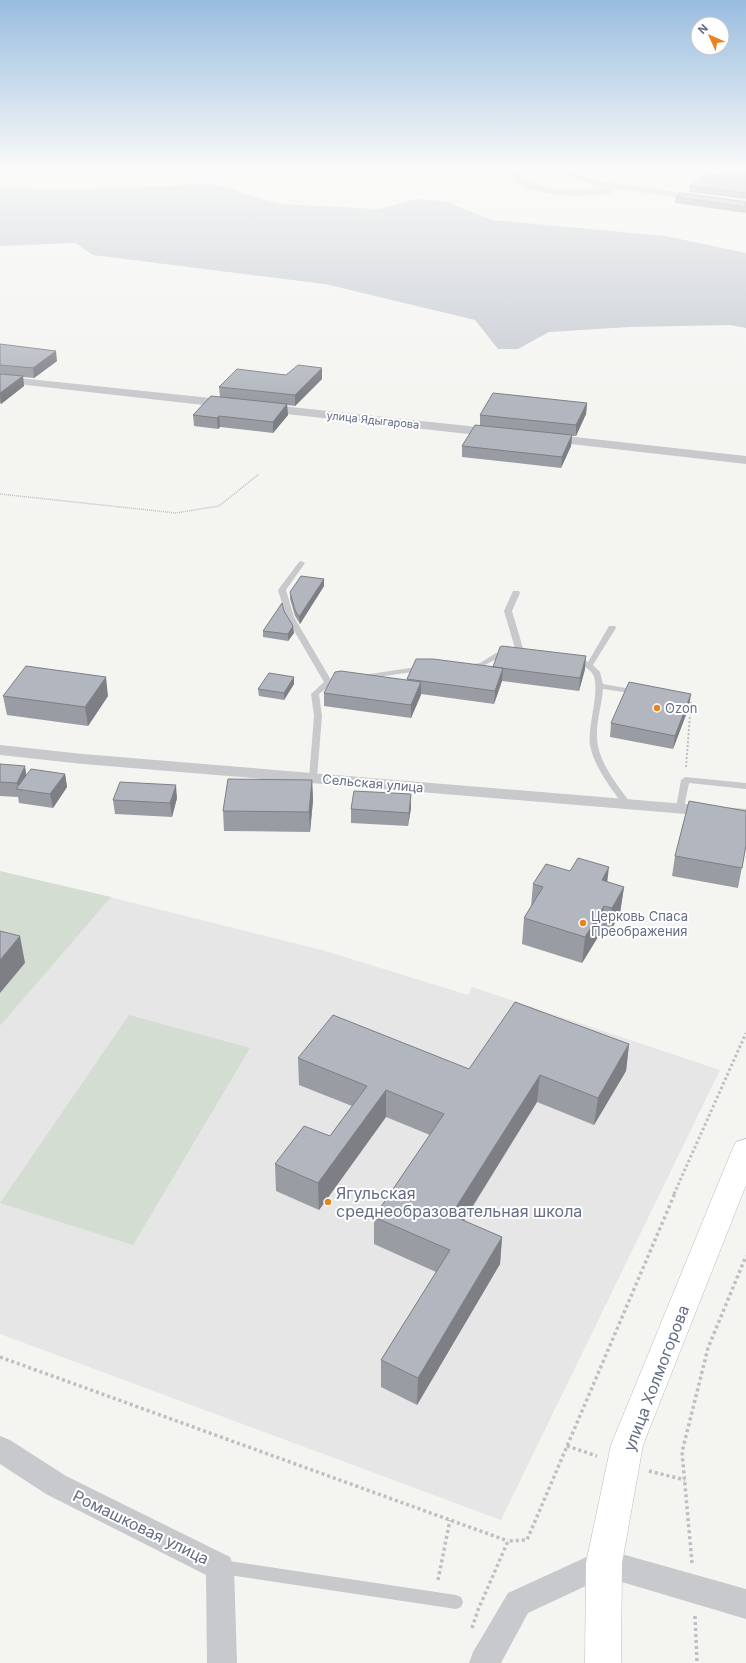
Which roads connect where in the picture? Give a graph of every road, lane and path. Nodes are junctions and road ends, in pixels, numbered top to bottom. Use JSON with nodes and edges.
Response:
{"nodes":[{"id":1,"x":0,"y":379,"type":"edge"},
{"id":2,"x":238,"y":405,"type":"edge"},
{"id":3,"x":254,"y":407,"type":"edge"},
{"id":4,"x":508,"y":434,"type":"edge"},
{"id":5,"x":540,"y":438,"type":"edge"},
{"id":6,"x":746,"y":460,"type":"edge"},
{"id":7,"x":259,"y":474,"type":"dead end"},
{"id":8,"x":0,"y":494,"type":"edge"},
{"id":9,"x":301,"y":563,"type":"dead end"},
{"id":10,"x":516,"y":593,"type":"dead end"},
{"id":11,"x":612,"y":628,"type":"dead end"},
{"id":12,"x":568,"y":658,"type":"edge"},
{"id":13,"x":589,"y":666,"type":"junction"},
{"id":14,"x":460,"y":667,"type":"edge"},
{"id":15,"x":436,"y":668,"type":"edge"},
{"id":16,"x":328,"y":682,"type":"junction"},
{"id":17,"x":599,"y":686,"type":"junction"},
{"id":18,"x":645,"y":694,"type":"edge"},
{"id":19,"x":691,"y":702,"type":"edge"},
{"id":20,"x":0,"y":750,"type":"edge"},
{"id":21,"x":313,"y":778,"type":"junction"},
{"id":22,"x":685,"y":780,"type":"junction"},
{"id":23,"x":746,"y":786,"type":"edge"},
{"id":24,"x":627,"y":804,"type":"junction"},
{"id":25,"x":680,"y":808,"type":"junction"},
{"id":26,"x":746,"y":814,"type":"edge"},
{"id":27,"x":746,"y":1033,"type":"edge"},
{"id":28,"x":746,"y":1150,"type":"edge"},
{"id":29,"x":746,"y":1256,"type":"edge"},
{"id":30,"x":0,"y":1357,"type":"edge"},
{"id":31,"x":0,"y":1450,"type":"edge"},
{"id":32,"x":450,"y":1520,"type":"junction"},
{"id":33,"x":508,"y":1541,"type":"junction"},
{"id":34,"x":604,"y":1563,"type":"junction"},
{"id":35,"x":220,"y":1567,"type":"junction"},
{"id":36,"x":695,"y":1589,"type":"junction"},
{"id":37,"x":435,"y":1599,"type":"junction"},
{"id":38,"x":456,"y":1602,"type":"dead end"},
{"id":39,"x":746,"y":1604,"type":"edge"},
{"id":40,"x":470,"y":1633,"type":"dead end"},
{"id":41,"x":222,"y":1663,"type":"edge"},
{"id":42,"x":484,"y":1663,"type":"edge"},
{"id":43,"x":603,"y":1663,"type":"edge"},
{"id":44,"x":697,"y":1663,"type":"edge"}],
"edges":[{"from":1,"to":2,"type":"street"},
{"from":3,"to":4,"type":"street","name":"улица Ядыгарова"},
{"from":5,"to":6,"type":"street"},
{"from":7,"to":8,"type":"path"},
{"from":9,"to":16,"type":"lane"},
{"from":10,"to":14,"type":"lane"},
{"from":11,"to":13,"type":"lane"},
{"from":12,"to":13,"type":"lane"},
{"from":13,"to":17,"type":"lane"},
{"from":15,"to":16,"type":"lane"},
{"from":16,"to":21,"type":"lane"},
{"from":17,"to":18,"type":"lane"},
{"from":17,"to":24,"type":"lane"},
{"from":19,"to":22,"type":"path"},
{"from":20,"to":21,"type":"street","name":"Сельская улица"},
{"from":21,"to":24,"type":"street","name":"Сельская улица"},
{"from":22,"to":23,"type":"lane"},
{"from":22,"to":25,"type":"lane"},
{"from":24,"to":25,"type":"street","name":"Сельская улица"},
{"from":25,"to":26,"type":"street","name":"Сельская улица"},
{"from":27,"to":33,"type":"path"},
{"from":28,"to":34,"type":"street","name":"улица Холмогорова"},
{"from":29,"to":36,"type":"path"},
{"from":30,"to":32,"type":"path"},
{"from":31,"to":35,"type":"street","name":"Ромашковая улица"},
{"from":32,"to":33,"type":"path"},
{"from":32,"to":37,"type":"path"},
{"from":33,"to":40,"type":"path"},
{"from":34,"to":36,"type":"street"},
{"from":34,"to":42,"type":"street"},
{"from":34,"to":43,"type":"street","name":"улица Холмогорова"},
{"from":35,"to":37,"type":"lane"},
{"from":35,"to":41,"type":"street","name":"Ромашковая улица"},
{"from":36,"to":39,"type":"street"},
{"from":36,"to":44,"type":"path"},
{"from":37,"to":38,"type":"lane"}]}
